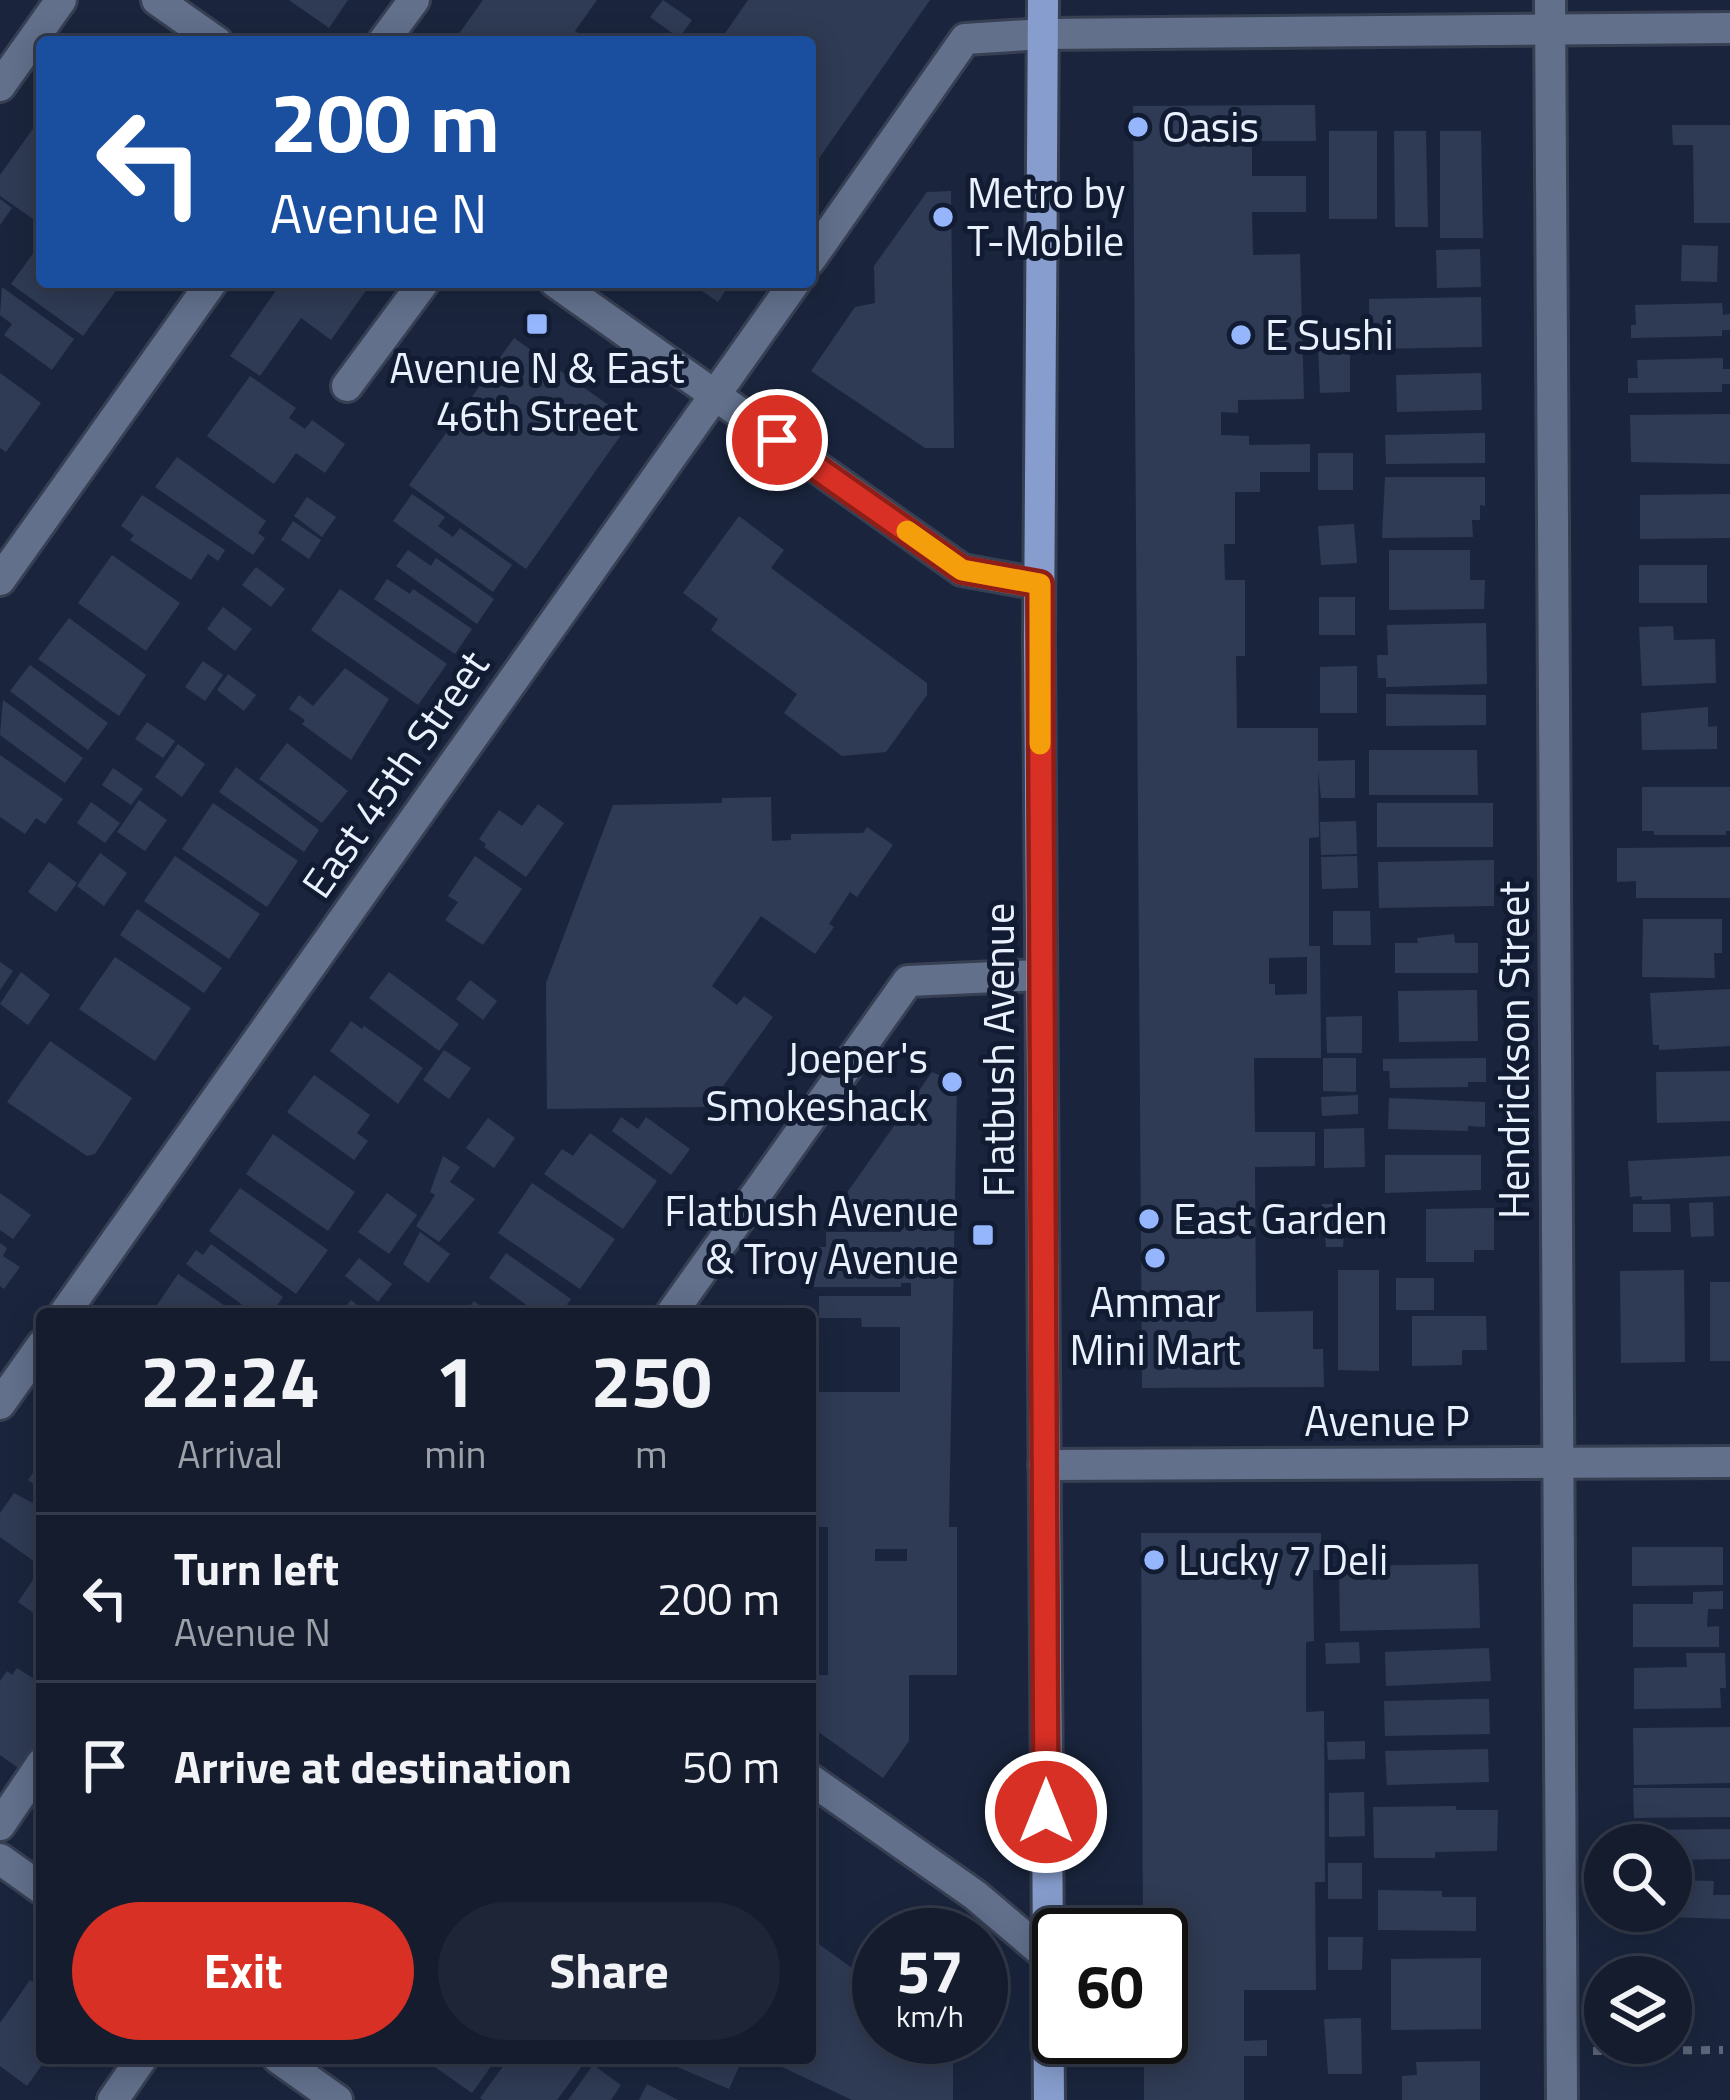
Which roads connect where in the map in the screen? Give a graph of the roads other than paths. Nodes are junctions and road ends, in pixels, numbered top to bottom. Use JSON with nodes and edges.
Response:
{"nodes":[{"id":1,"x":61,"y":0,"type":"edge"},
{"id":2,"x":158,"y":0,"type":"edge"},
{"id":3,"x":414,"y":0,"type":"edge"},
{"id":4,"x":1043,"y":0,"type":"edge"},
{"id":5,"x":1550,"y":14,"type":"edge"},
{"id":6,"x":1730,"y":28,"type":"edge"},
{"id":7,"x":1043,"y":34,"type":"junction"},
{"id":8,"x":209,"y":36,"type":"edge"},
{"id":9,"x":387,"y":36,"type":"edge"},
{"id":10,"x":0,"y":86,"type":"edge"},
{"id":11,"x":816,"y":251,"type":"edge"},
{"id":12,"x":208,"y":288,"type":"edge"},
{"id":13,"x":420,"y":288,"type":"edge"},
{"id":14,"x":563,"y":288,"type":"edge"},
{"id":15,"x":791,"y":288,"type":"edge"},
{"id":16,"x":347,"y":386,"type":"dead end"},
{"id":17,"x":715,"y":395,"type":"junction"},
{"id":18,"x":0,"y":580,"type":"edge"},
{"id":19,"x":1040,"y":584,"type":"junction"},
{"id":20,"x":1041,"y":975,"type":"junction"},
{"id":21,"x":68,"y":1308,"type":"edge"},
{"id":22,"x":675,"y":1308,"type":"edge"},
{"id":23,"x":36,"y":1353,"type":"edge"},
{"id":24,"x":0,"y":1404,"type":"edge"},
{"id":25,"x":1558,"y":1462,"type":"junction"},
{"id":26,"x":1730,"y":1462,"type":"edge"},
{"id":27,"x":1044,"y":1465,"type":"junction"},
{"id":28,"x":36,"y":1772,"type":"edge"},
{"id":29,"x":816,"y":1783,"type":"edge"},
{"id":30,"x":0,"y":1825,"type":"edge"},
{"id":31,"x":0,"y":1859,"type":"edge"},
{"id":32,"x":36,"y":1885,"type":"edge"},
{"id":33,"x":1047,"y":1908,"type":"edge"},
{"id":34,"x":1032,"y":1942,"type":"edge"},
{"id":35,"x":138,"y":2064,"type":"edge"},
{"id":36,"x":286,"y":2064,"type":"edge"},
{"id":37,"x":1049,"y":2064,"type":"edge"},
{"id":38,"x":113,"y":2100,"type":"edge"},
{"id":39,"x":337,"y":2100,"type":"edge"},
{"id":40,"x":1049,"y":2100,"type":"edge"},
{"id":41,"x":1562,"y":2100,"type":"edge"}],
"edges":[{"from":1,"to":10,"type":"street"},
{"from":2,"to":8,"type":"street"},
{"from":3,"to":9,"type":"street"},
{"from":4,"to":7,"type":"main road","name":"Flatbush Avenue"},
{"from":5,"to":6,"type":"street"},
{"from":5,"to":7,"type":"street"},
{"from":5,"to":25,"type":"street","name":"Hendrickson Street"},
{"from":7,"to":11,"type":"street"},
{"from":7,"to":19,"type":"main road","name":"Flatbush Avenue"},
{"from":12,"to":18,"type":"street"},
{"from":13,"to":16,"type":"street"},
{"from":14,"to":17,"type":"street"},
{"from":15,"to":17,"type":"street","name":"East 45th Street"},
{"from":17,"to":19,"type":"street"},
{"from":17,"to":21,"type":"street","name":"East 45th Street"},
{"from":19,"to":20,"type":"main road","name":"Flatbush Avenue"},
{"from":20,"to":22,"type":"street"},
{"from":20,"to":27,"type":"main road","name":"Flatbush Avenue"},
{"from":23,"to":24,"type":"street"},
{"from":25,"to":26,"type":"street","name":"Avenue P"},
{"from":25,"to":27,"type":"street","name":"Avenue P"},
{"from":25,"to":41,"type":"street","name":"Hendrickson Street"},
{"from":27,"to":33,"type":"main road","name":"Flatbush Avenue"},
{"from":28,"to":30,"type":"street"},
{"from":29,"to":34,"type":"street"},
{"from":31,"to":32,"type":"street"},
{"from":35,"to":38,"type":"street"},
{"from":36,"to":39,"type":"street"},
{"from":37,"to":40,"type":"main road","name":"Flatbush Avenue"}]}
